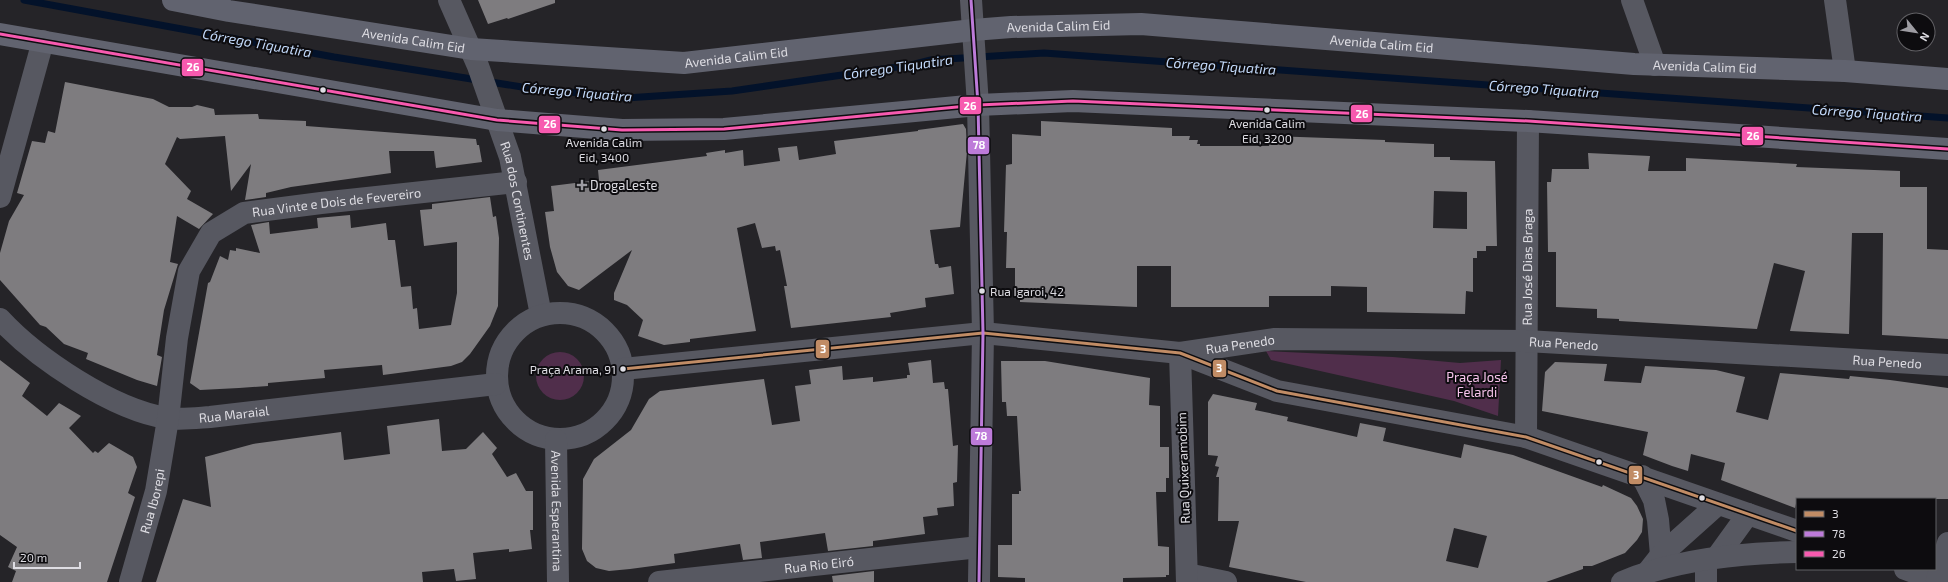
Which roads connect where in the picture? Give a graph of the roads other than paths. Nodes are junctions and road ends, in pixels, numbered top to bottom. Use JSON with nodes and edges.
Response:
{"nodes":[{"id":1,"x":173,"y":0,"type":"edge"},
{"id":2,"x":449,"y":0,"type":"edge"},
{"id":3,"x":971,"y":0,"type":"edge"},
{"id":4,"x":1632,"y":0,"type":"edge"},
{"id":5,"x":1835,"y":0,"type":"edge"},
{"id":6,"x":232,"y":6,"type":"edge"},
{"id":7,"x":0,"y":34,"type":"edge"},
{"id":8,"x":973,"y":37,"type":"junction"},
{"id":9,"x":43,"y":41,"type":"junction"},
{"id":10,"x":475,"y":58,"type":"junction"},
{"id":11,"x":1655,"y":65,"type":"junction"},
{"id":12,"x":1845,"y":71,"type":"junction"},
{"id":13,"x":1948,"y":79,"type":"edge"},
{"id":14,"x":978,"y":105,"type":"junction"},
{"id":15,"x":497,"y":120,"type":"junction"},
{"id":16,"x":1528,"y":121,"type":"junction"},
{"id":17,"x":1948,"y":149,"type":"edge"},
{"id":18,"x":516,"y":182,"type":"junction"},
{"id":19,"x":0,"y":197,"type":"edge"},
{"id":20,"x":541,"y":315,"type":"junction"},
{"id":21,"x":0,"y":319,"type":"edge"},
{"id":22,"x":983,"y":333,"type":"junction"},
{"id":23,"x":1526,"y":341,"type":"junction"},
{"id":24,"x":1180,"y":353,"type":"junction"},
{"id":25,"x":1948,"y":365,"type":"edge"},
{"id":26,"x":623,"y":369,"type":"junction"},
{"id":27,"x":496,"y":384,"type":"junction"},
{"id":28,"x":168,"y":419,"type":"junction"},
{"id":29,"x":1526,"y":436,"type":"junction"},
{"id":30,"x":556,"y":440,"type":"junction"},
{"id":31,"x":1642,"y":476,"type":"junction"},
{"id":32,"x":1718,"y":504,"type":"junction"},
{"id":33,"x":1748,"y":514,"type":"junction"},
{"id":34,"x":1796,"y":531,"type":"edge"},
{"id":35,"x":1948,"y":543,"type":"edge"},
{"id":36,"x":979,"y":547,"type":"junction"},
{"id":37,"x":1796,"y":552,"type":"edge"},
{"id":38,"x":1661,"y":555,"type":"junction"},
{"id":39,"x":1711,"y":558,"type":"junction"},
{"id":40,"x":1908,"y":570,"type":"edge"},
{"id":41,"x":1646,"y":574,"type":"junction"},
{"id":42,"x":1187,"y":578,"type":"edge"},
{"id":43,"x":130,"y":582,"type":"edge"},
{"id":44,"x":558,"y":582,"type":"edge"},
{"id":45,"x":659,"y":582,"type":"edge"},
{"id":46,"x":979,"y":582,"type":"edge"},
{"id":47,"x":1226,"y":582,"type":"edge"},
{"id":48,"x":1622,"y":582,"type":"edge"},
{"id":49,"x":1706,"y":582,"type":"edge"},
{"id":50,"x":1940,"y":582,"type":"edge"}],
"edges":[{"from":1,"to":6,"type":"main road","name":"Avenida Calim Eid"},
{"from":2,"to":10,"type":"street","name":"Rua dos Continentes"},
{"from":3,"to":8,"type":"street"},
{"from":4,"to":11,"type":"street"},
{"from":5,"to":12,"type":"street"},
{"from":6,"to":10,"type":"main road","name":"Avenida Calim Eid"},
{"from":7,"to":9,"type":"main road"},
{"from":8,"to":10,"type":"main road","name":"Avenida Calim Eid"},
{"from":8,"to":11,"type":"main road","name":"Avenida Calim Eid"},
{"from":8,"to":14,"type":"street"},
{"from":9,"to":15,"type":"main road"},
{"from":9,"to":19,"type":"street"},
{"from":10,"to":15,"type":"street","name":"Rua dos Continentes"},
{"from":11,"to":12,"type":"main road","name":"Avenida Calim Eid"},
{"from":12,"to":13,"type":"main road","name":"Avenida Calim Eid"},
{"from":14,"to":15,"type":"main road"},
{"from":14,"to":16,"type":"main road"},
{"from":14,"to":22,"type":"street"},
{"from":15,"to":18,"type":"street","name":"Rua dos Continentes"},
{"from":16,"to":17,"type":"main road"},
{"from":16,"to":23,"type":"street","name":"Rua José Dias Braga"},
{"from":18,"to":20,"type":"street","name":"Rua dos Continentes"},
{"from":18,"to":28,"type":"street","name":"Rua Vinte e Dois de Fevereiro"},
{"from":20,"to":26,"type":"street"},
{"from":20,"to":27,"type":"street"},
{"from":21,"to":28,"type":"street","name":"Rua Maraial"},
{"from":22,"to":24,"type":"street"},
{"from":22,"to":26,"type":"street"},
{"from":22,"to":36,"type":"street"},
{"from":23,"to":24,"type":"street","name":"Rua Penedo"},
{"from":23,"to":25,"type":"street","name":"Rua Penedo"},
{"from":23,"to":29,"type":"street","name":"Rua José Dias Braga"},
{"from":24,"to":29,"type":"street"},
{"from":24,"to":42,"type":"street","name":"Rua Quixeramobim"},
{"from":26,"to":30,"type":"street"},
{"from":27,"to":28,"type":"street","name":"Rua Maraial"},
{"from":27,"to":30,"type":"street"},
{"from":28,"to":43,"type":"street","name":"Rua Iborepi"},
{"from":29,"to":31,"type":"street"},
{"from":30,"to":44,"type":"street","name":"Avenida Esperantina"},
{"from":31,"to":32,"type":"street"},
{"from":31,"to":38,"type":"street"},
{"from":32,"to":33,"type":"street"},
{"from":32,"to":38,"type":"street"},
{"from":33,"to":34,"type":"street"},
{"from":33,"to":39,"type":"street"},
{"from":35,"to":50,"type":"street"},
{"from":36,"to":45,"type":"street","name":"Rua Rio Eiró"},
{"from":36,"to":46,"type":"street"},
{"from":37,"to":39,"type":"street"},
{"from":38,"to":41,"type":"street"},
{"from":39,"to":41,"type":"street"},
{"from":39,"to":49,"type":"street"},
{"from":40,"to":50,"type":"street"},
{"from":41,"to":48,"type":"street"},
{"from":42,"to":47,"type":"street"}]}
